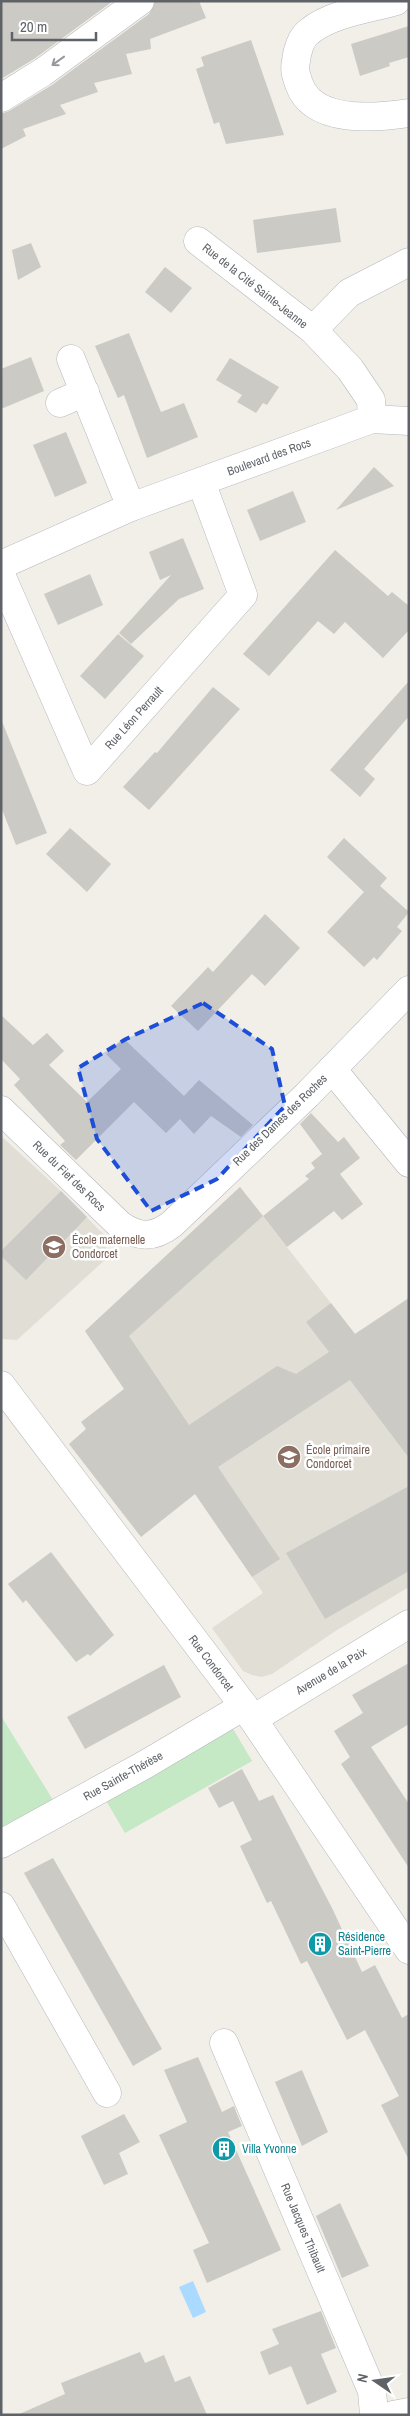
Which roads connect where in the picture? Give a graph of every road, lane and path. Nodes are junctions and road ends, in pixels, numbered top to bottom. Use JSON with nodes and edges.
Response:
{"nodes":[{"id":1,"x":140,"y":1,"type":"edge"},
{"id":2,"x":396,"y":1,"type":"edge"},
{"id":3,"x":1,"y":98,"type":"edge"},
{"id":4,"x":409,"y":113,"type":"edge"},
{"id":5,"x":198,"y":241,"type":"dead end"},
{"id":6,"x":409,"y":262,"type":"edge"},
{"id":7,"x":313,"y":330,"type":"junction"},
{"id":8,"x":71,"y":359,"type":"dead end"},
{"id":9,"x":85,"y":392,"type":"junction"},
{"id":10,"x":60,"y":403,"type":"dead end"},
{"id":11,"x":372,"y":419,"type":"junction"},
{"id":12,"x":409,"y":421,"type":"edge"},
{"id":13,"x":201,"y":482,"type":"junction"},
{"id":14,"x":131,"y":506,"type":"junction"},
{"id":15,"x":1,"y":565,"type":"edge"},
{"id":16,"x":1,"y":574,"type":"edge"},
{"id":17,"x":409,"y":990,"type":"edge"},
{"id":18,"x":332,"y":1069,"type":"junction"},
{"id":19,"x":1,"y":1110,"type":"edge"},
{"id":20,"x":409,"y":1163,"type":"edge"},
{"id":21,"x":141,"y":1235,"type":"joint"},
{"id":22,"x":5,"y":1400,"type":"edge"},
{"id":23,"x":409,"y":1624,"type":"edge"},
{"id":24,"x":249,"y":1712,"type":"junction"},
{"id":25,"x":1,"y":1844,"type":"edge"},
{"id":26,"x":1,"y":1906,"type":"edge"},
{"id":27,"x":409,"y":1950,"type":"edge"},
{"id":28,"x":224,"y":2043,"type":"dead end"},
{"id":29,"x":106,"y":2093,"type":"dead end"},
{"id":30,"x":409,"y":2412,"type":"edge"},
{"id":31,"x":374,"y":2415,"type":"edge"},
{"id":32,"x":394,"y":2415,"type":"edge"}],
"edges":[{"from":1,"to":3,"type":"street","one_way":true},
{"from":2,"to":4,"type":"street"},
{"from":5,"to":7,"type":"street","name":"Rue de la Cité Sainte-Jeanne"},
{"from":6,"to":7,"type":"street","name":"Rue de la Cité Sainte-Jeanne"},
{"from":7,"to":11,"type":"street","name":"Rue de la Cité Sainte-Jeanne"},
{"from":8,"to":9,"type":"street"},
{"from":9,"to":10,"type":"street"},
{"from":9,"to":14,"type":"street"},
{"from":11,"to":12,"type":"street","name":"Boulevard des Rocs"},
{"from":11,"to":13,"type":"street","name":"Boulevard des Rocs"},
{"from":13,"to":14,"type":"street","name":"Boulevard des Rocs"},
{"from":13,"to":16,"type":"street","name":"Rue Léon Perrault"},
{"from":14,"to":15,"type":"street","name":"Boulevard des Rocs"},
{"from":17,"to":18,"type":"street","name":"Rue des Dames des Roches"},
{"from":18,"to":20,"type":"street"},
{"from":18,"to":21,"type":"street","name":"Rue des Dames des Roches"},
{"from":19,"to":21,"type":"street","name":"Rue du Fief des Rocs"},
{"from":22,"to":24,"type":"street","name":"Rue Condorcet"},
{"from":23,"to":24,"type":"street","name":"Avenue de la Paix"},
{"from":24,"to":25,"type":"street","name":"Rue Sainte-Thérèse"},
{"from":24,"to":27,"type":"street","name":"Rue Condorcet"},
{"from":26,"to":29,"type":"street"},
{"from":28,"to":31,"type":"street","name":"Rue Jacques Thibault"},
{"from":30,"to":32,"type":"street"}]}
